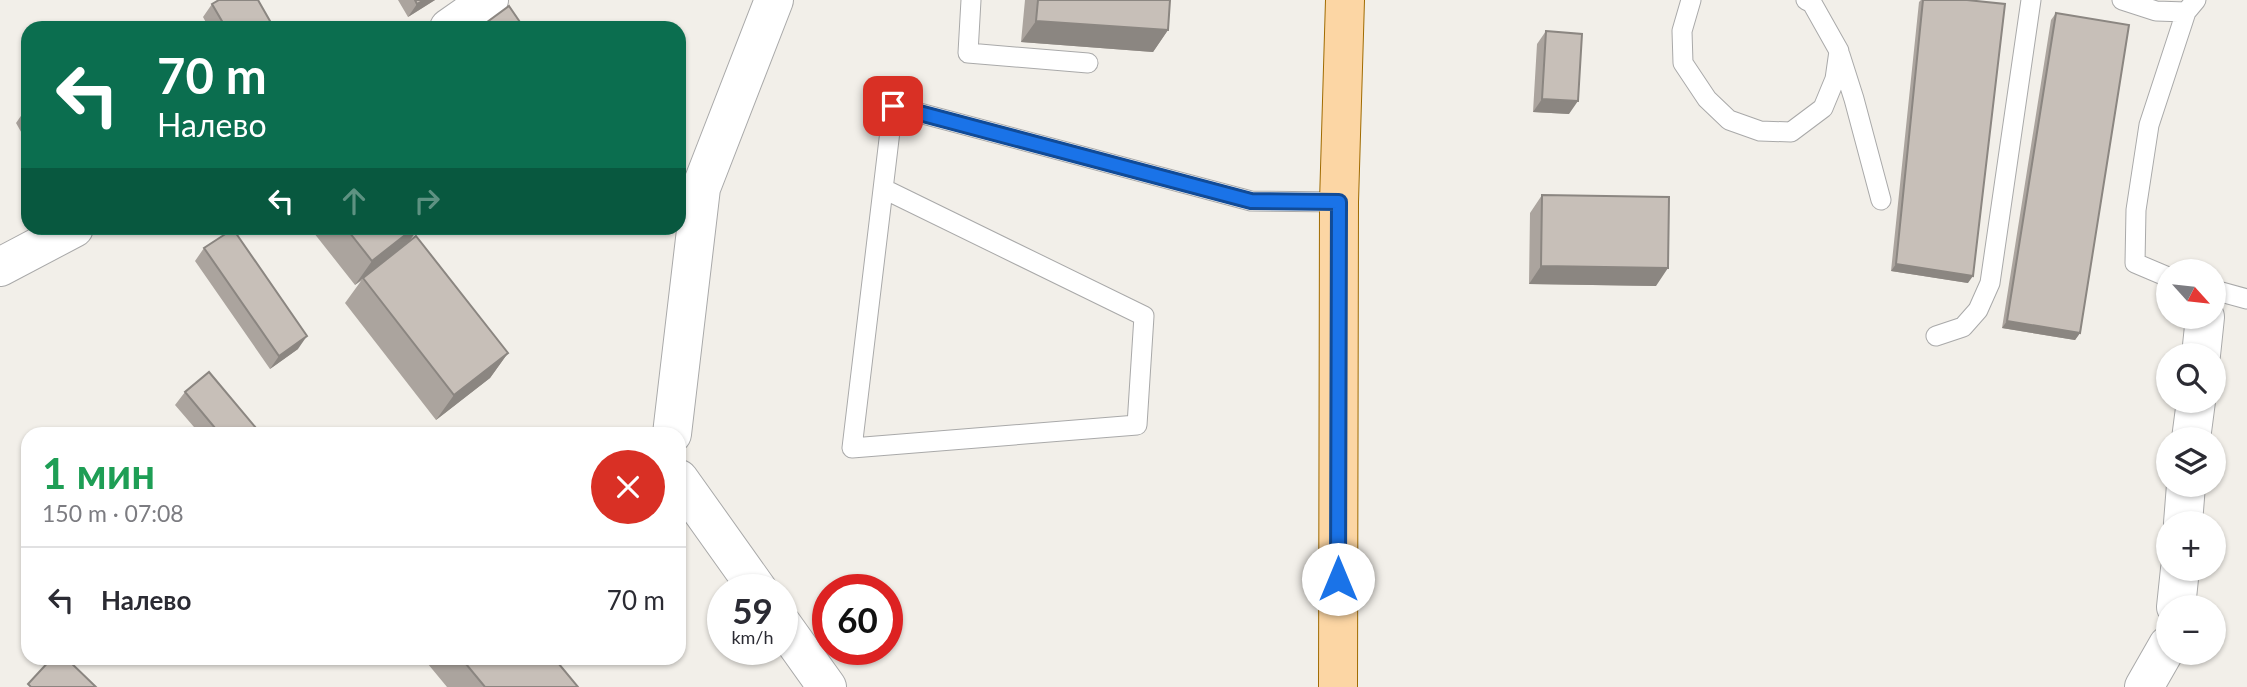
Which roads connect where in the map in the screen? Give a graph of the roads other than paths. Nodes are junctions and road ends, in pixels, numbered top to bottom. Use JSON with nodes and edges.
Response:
{"nodes":[{"id":1,"x":489,"y":0,"type":"edge"},
{"id":2,"x":774,"y":0,"type":"edge"},
{"id":3,"x":971,"y":0,"type":"edge"},
{"id":4,"x":1346,"y":0,"type":"edge"},
{"id":5,"x":1691,"y":0,"type":"edge"},
{"id":6,"x":1806,"y":0,"type":"edge"},
{"id":7,"x":2031,"y":0,"type":"edge"},
{"id":8,"x":2122,"y":0,"type":"edge"},
{"id":9,"x":2191,"y":6,"type":"edge"},
{"id":10,"x":459,"y":21,"type":"edge"},
{"id":11,"x":1839,"y":51,"type":"junction"},
{"id":12,"x":1088,"y":63,"type":"dead end"},
{"id":13,"x":884,"y":189,"type":"junction"},
{"id":14,"x":1881,"y":200,"type":"dead end"},
{"id":15,"x":1339,"y":202,"type":"junction"},
{"id":16,"x":61,"y":235,"type":"edge"},
{"id":17,"x":0,"y":267,"type":"edge"},
{"id":18,"x":2156,"y":272,"type":"edge"},
{"id":19,"x":2226,"y":293,"type":"edge"},
{"id":20,"x":2247,"y":299,"type":"edge"},
{"id":21,"x":1936,"y":336,"type":"dead end"},
{"id":22,"x":673,"y":427,"type":"edge"},
{"id":23,"x":686,"y":489,"type":"edge"},
{"id":24,"x":747,"y":574,"type":"edge"},
{"id":25,"x":798,"y":646,"type":"edge"},
{"id":26,"x":2157,"y":665,"type":"edge"},
{"id":27,"x":827,"y":687,"type":"edge"},
{"id":28,"x":1338,"y":687,"type":"edge"},
{"id":29,"x":2144,"y":687,"type":"edge"}],
"edges":[{"from":1,"to":10,"type":"street"},
{"from":2,"to":22,"type":"street"},
{"from":3,"to":12,"type":"lane"},
{"from":4,"to":15,"type":"main road"},
{"from":5,"to":11,"type":"lane"},
{"from":6,"to":11,"type":"lane"},
{"from":7,"to":21,"type":"lane"},
{"from":8,"to":9,"type":"lane"},
{"from":9,"to":18,"type":"lane"},
{"from":11,"to":14,"type":"lane"},
{"from":13,"to":13,"type":"lane"},
{"from":13,"to":15,"type":"lane"},
{"from":15,"to":28,"type":"main road"},
{"from":16,"to":17,"type":"street"},
{"from":19,"to":20,"type":"lane"},
{"from":23,"to":24,"type":"street"},
{"from":25,"to":27,"type":"street"},
{"from":26,"to":29,"type":"street"}]}
